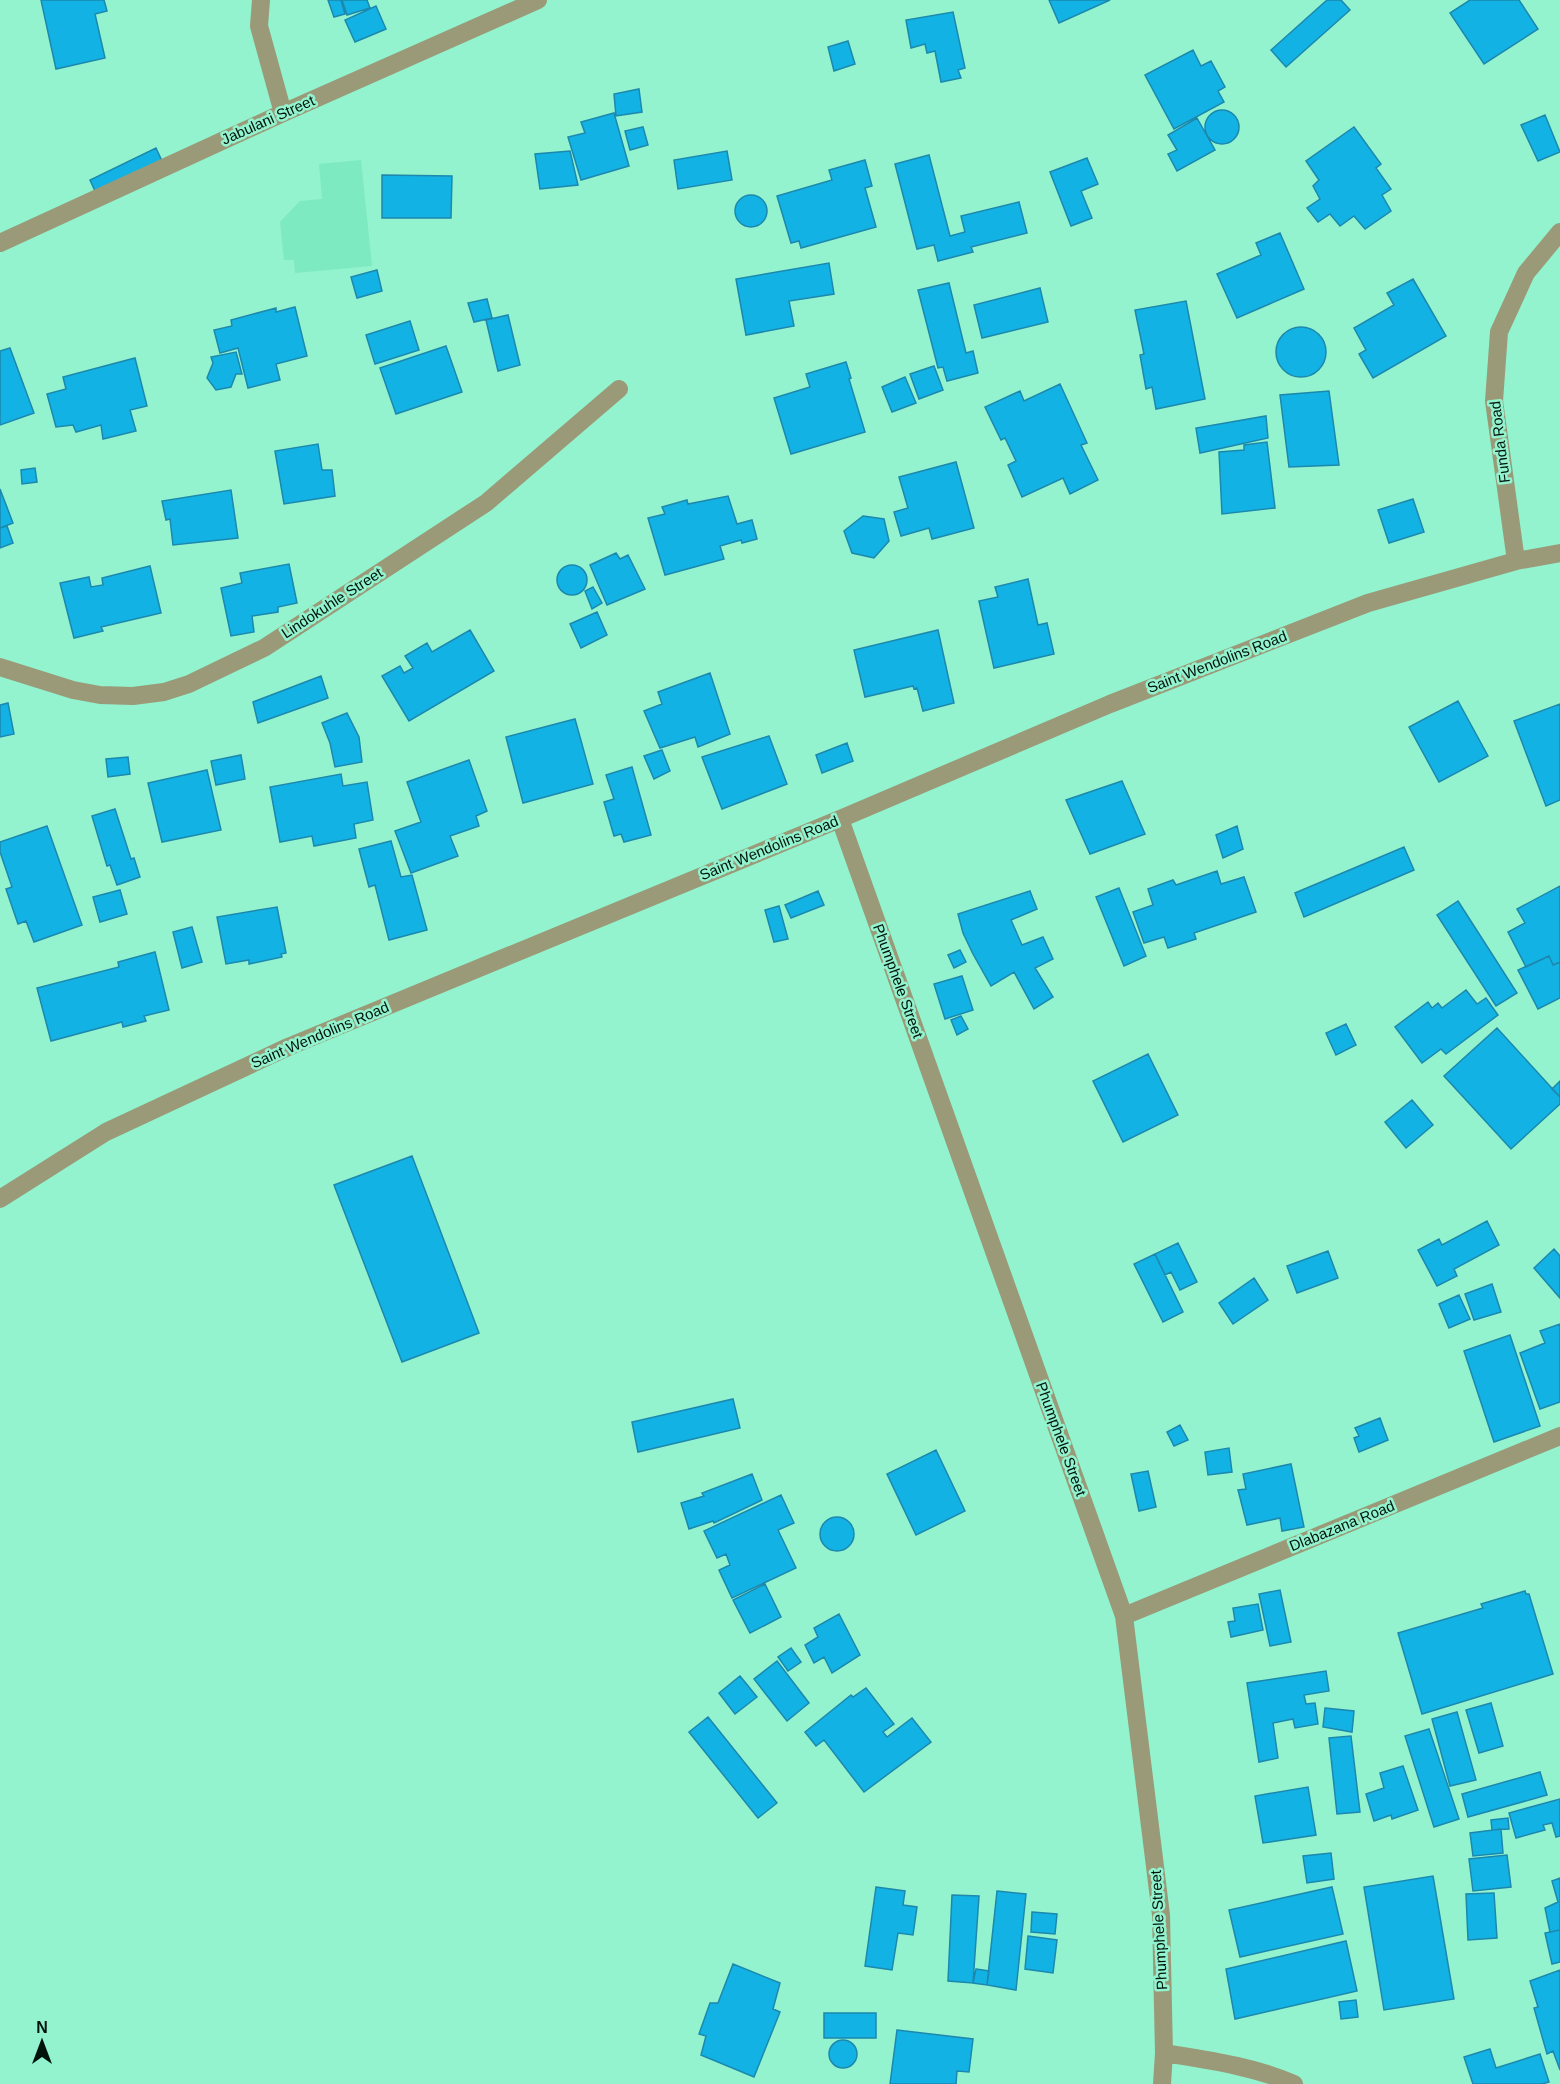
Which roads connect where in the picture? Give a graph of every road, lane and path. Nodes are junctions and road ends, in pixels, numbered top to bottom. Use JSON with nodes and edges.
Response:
{"nodes":[{"id":1,"x":261,"y":0,"type":"edge"},
{"id":2,"x":538,"y":0,"type":"edge"},
{"id":3,"x":283,"y":113,"type":"junction"},
{"id":4,"x":1560,"y":232,"type":"edge"},
{"id":5,"x":0,"y":243,"type":"edge"},
{"id":6,"x":619,"y":390,"type":"dead end"},
{"id":7,"x":1560,"y":553,"type":"edge"},
{"id":8,"x":1516,"y":561,"type":"junction"},
{"id":9,"x":0,"y":667,"type":"edge"},
{"id":10,"x":840,"y":819,"type":"junction"},
{"id":11,"x":0,"y":1199,"type":"edge"},
{"id":12,"x":1560,"y":1436,"type":"edge"},
{"id":13,"x":1124,"y":1616,"type":"junction"},
{"id":14,"x":1164,"y":2053,"type":"junction"},
{"id":15,"x":1162,"y":2084,"type":"edge"},
{"id":16,"x":1294,"y":2084,"type":"edge"}],
"edges":[{"from":1,"to":3,"type":"street"},
{"from":2,"to":3,"type":"street","name":"Jabulani Street"},
{"from":3,"to":5,"type":"street","name":"Jabulani Street"},
{"from":4,"to":8,"type":"street","name":"Funda Road"},
{"from":6,"to":9,"type":"street","name":"Lindokuhle Street"},
{"from":7,"to":8,"type":"street","name":"Saint Wendolins Road"},
{"from":8,"to":10,"type":"street","name":"Saint Wendolins Road"},
{"from":10,"to":11,"type":"street","name":"Saint Wendolins Road"},
{"from":10,"to":13,"type":"street","name":"Phumphele Street"},
{"from":12,"to":13,"type":"street","name":"Dlabazana Road"},
{"from":13,"to":14,"type":"street","name":"Phumphele Street"},
{"from":14,"to":15,"type":"street","name":"Phumphele Street"},
{"from":14,"to":16,"type":"street"}]}
